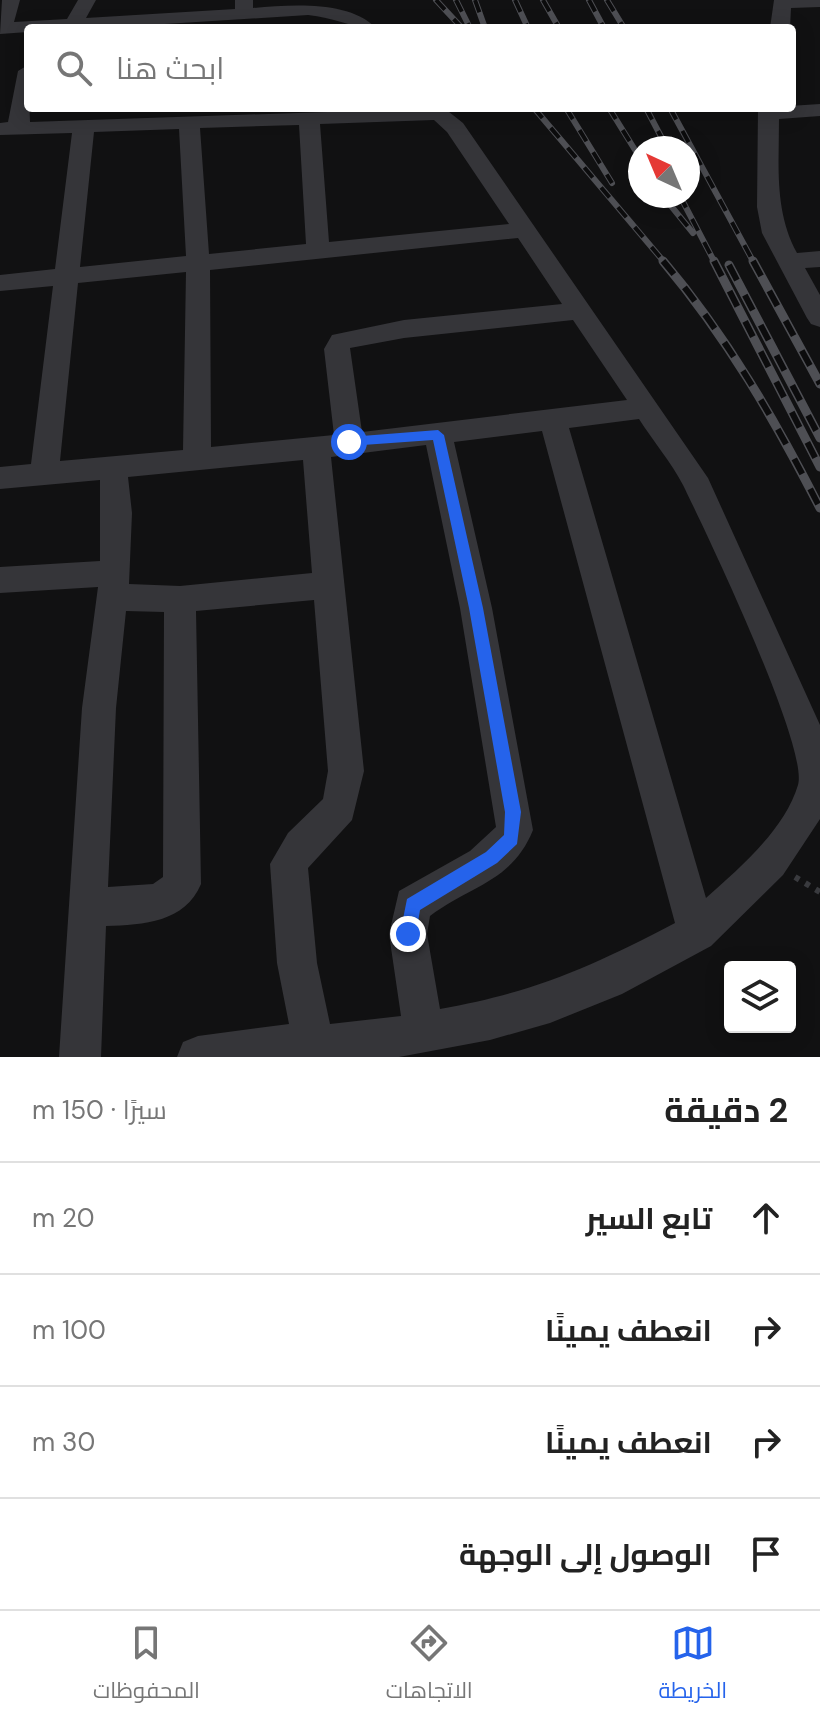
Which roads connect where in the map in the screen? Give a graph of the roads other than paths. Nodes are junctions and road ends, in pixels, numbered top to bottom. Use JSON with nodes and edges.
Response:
{"nodes":[{"id":1,"x":11,"y":0,"type":"edge"},
{"id":2,"x":87,"y":0,"type":"edge"},
{"id":3,"x":820,"y":1,"type":"edge"},
{"id":4,"x":782,"y":2,"type":"edge"},
{"id":5,"x":244,"y":7,"type":"edge"},
{"id":6,"x":223,"y":22,"type":"edge"},
{"id":7,"x":73,"y":24,"type":"joint"},
{"id":8,"x":361,"y":24,"type":"edge"},
{"id":9,"x":780,"y":24,"type":"edge"},
{"id":10,"x":24,"y":27,"type":"edge"},
{"id":11,"x":1,"y":28,"type":"edge"},
{"id":12,"x":24,"y":71,"type":"edge"},
{"id":13,"x":0,"y":72,"type":"edge"},
{"id":14,"x":24,"y":83,"type":"edge"},
{"id":15,"x":796,"y":110,"type":"edge"},
{"id":16,"x":820,"y":110,"type":"edge"},
{"id":17,"x":418,"y":112,"type":"edge"},
{"id":18,"x":435,"y":112,"type":"edge"},
{"id":19,"x":768,"y":112,"type":"edge"},
{"id":20,"x":220,"y":115,"type":"edge"},
{"id":21,"x":309,"y":119,"type":"junction"},
{"id":22,"x":189,"y":122,"type":"junction"},
{"id":23,"x":84,"y":125,"type":"junction"},
{"id":24,"x":9,"y":128,"type":"edge"},
{"id":25,"x":522,"y":230,"type":"junction"},
{"id":26,"x":318,"y":249,"type":"junction"},
{"id":27,"x":820,"y":259,"type":"edge"},
{"id":28,"x":790,"y":262,"type":"junction"},
{"id":29,"x":198,"y":263,"type":"junction"},
{"id":30,"x":69,"y":277,"type":"junction"},
{"id":31,"x":0,"y":283,"type":"edge"},
{"id":32,"x":579,"y":311,"type":"junction"},
{"id":33,"x":820,"y":318,"type":"edge"},
{"id":34,"x":647,"y":408,"type":"junction"},
{"id":35,"x":553,"y":420,"type":"junction"},
{"id":36,"x":438,"y":435,"type":"junction"},
{"id":37,"x":349,"y":442,"type":"junction"},
{"id":38,"x":316,"y":448,"type":"junction"},
{"id":39,"x":197,"y":457,"type":"junction"},
{"id":40,"x":113,"y":467,"type":"junction"},
{"id":41,"x":44,"y":472,"type":"junction"},
{"id":42,"x":0,"y":478,"type":"edge"},
{"id":43,"x":0,"y":580,"type":"edge"},
{"id":44,"x":114,"y":585,"type":"junction"},
{"id":45,"x":329,"y":585,"type":"junction"},
{"id":46,"x":180,"y":599,"type":"junction"},
{"id":47,"x":89,"y":907,"type":"junction"},
{"id":48,"x":697,"y":932,"type":"junction"},
{"id":49,"x":424,"y":1032,"type":"junction"},
{"id":50,"x":313,"y":1041,"type":"junction"},
{"id":51,"x":80,"y":1057,"type":"edge"},
{"id":52,"x":198,"y":1057,"type":"edge"}],
"edges":[{"from":1,"to":11,"type":"street"},
{"from":2,"to":7,"type":"street"},
{"from":3,"to":4,"type":"street"},
{"from":4,"to":9,"type":"street"},
{"from":5,"to":6,"type":"street"},
{"from":5,"to":8,"type":"street"},
{"from":6,"to":7,"type":"street"},
{"from":10,"to":11,"type":"street"},
{"from":12,"to":13,"type":"street"},
{"from":14,"to":24,"type":"street"},
{"from":15,"to":16,"type":"street"},
{"from":17,"to":21,"type":"street"},
{"from":18,"to":25,"type":"street"},
{"from":19,"to":28,"type":"street"},
{"from":20,"to":21,"type":"street"},
{"from":20,"to":22,"type":"street"},
{"from":21,"to":26,"type":"street"},
{"from":22,"to":23,"type":"street"},
{"from":22,"to":29,"type":"street"},
{"from":23,"to":24,"type":"street"},
{"from":23,"to":30,"type":"street"},
{"from":25,"to":26,"type":"street"},
{"from":25,"to":32,"type":"street"},
{"from":26,"to":29,"type":"street"},
{"from":27,"to":28,"type":"street"},
{"from":28,"to":33,"type":"street"},
{"from":29,"to":30,"type":"street"},
{"from":29,"to":39,"type":"street"},
{"from":30,"to":31,"type":"street"},
{"from":30,"to":41,"type":"street"},
{"from":32,"to":34,"type":"street"},
{"from":32,"to":37,"type":"street"},
{"from":34,"to":35,"type":"street"},
{"from":34,"to":48,"type":"street"},
{"from":35,"to":36,"type":"street"},
{"from":35,"to":48,"type":"street"},
{"from":36,"to":37,"type":"street"},
{"from":36,"to":49,"type":"street"},
{"from":37,"to":38,"type":"street"},
{"from":38,"to":39,"type":"street"},
{"from":38,"to":45,"type":"street"},
{"from":39,"to":40,"type":"street"},
{"from":40,"to":41,"type":"street"},
{"from":40,"to":44,"type":"street"},
{"from":41,"to":42,"type":"street"},
{"from":43,"to":44,"type":"street"},
{"from":44,"to":46,"type":"street"},
{"from":44,"to":47,"type":"street"},
{"from":45,"to":46,"type":"street"},
{"from":45,"to":50,"type":"street"},
{"from":46,"to":47,"type":"street"},
{"from":47,"to":51,"type":"street"},
{"from":48,"to":49,"type":"street"},
{"from":49,"to":50,"type":"street"},
{"from":50,"to":52,"type":"street"}]}
